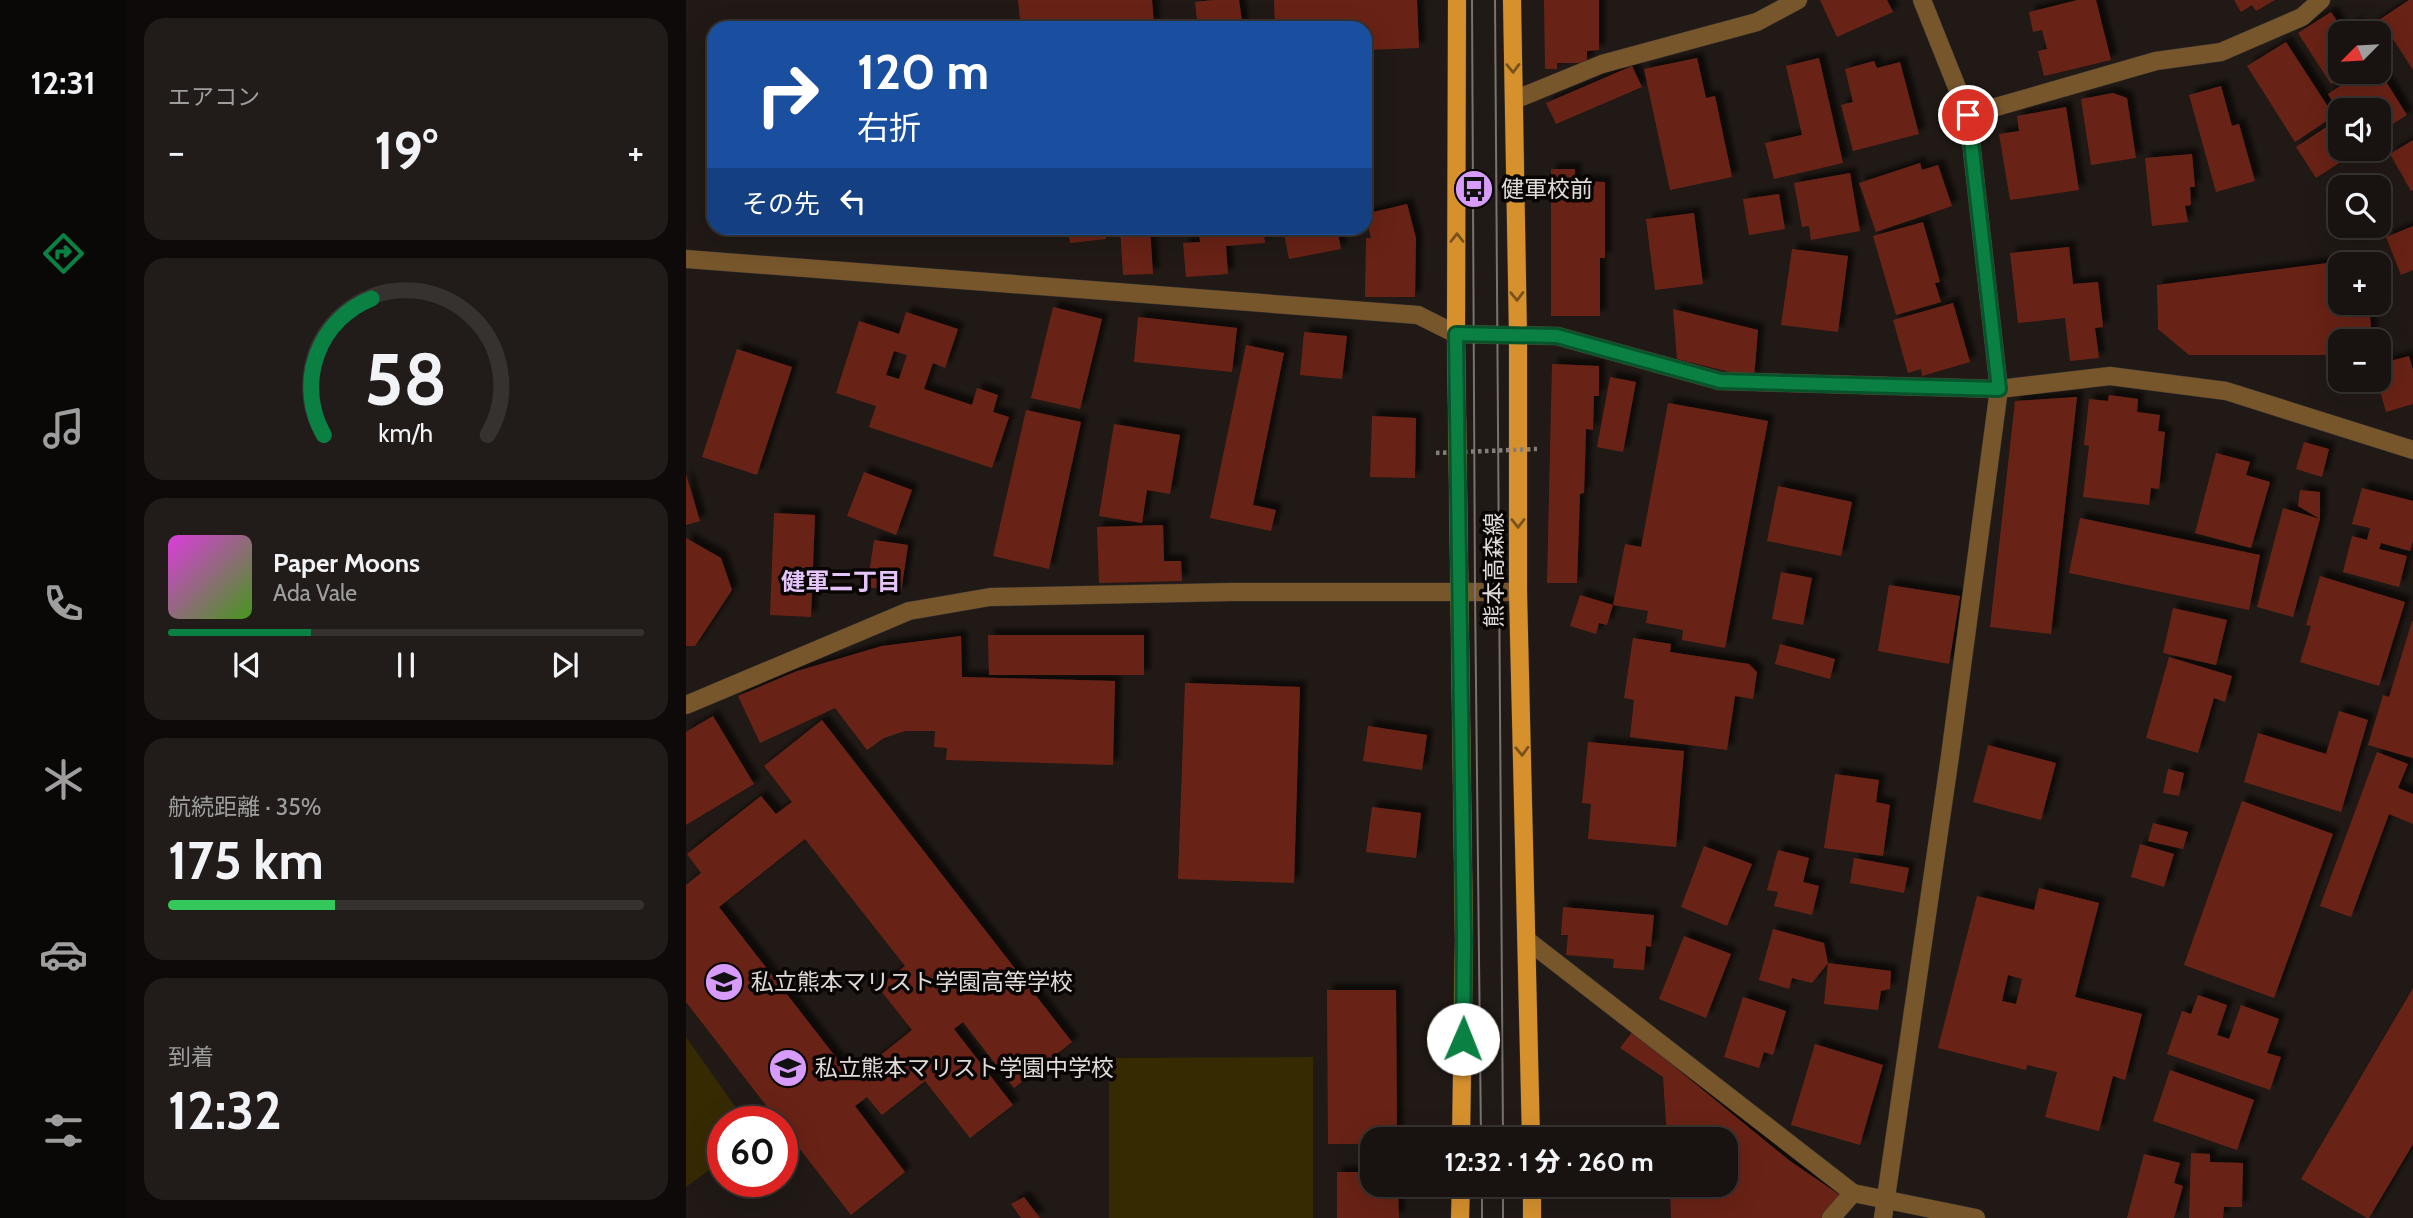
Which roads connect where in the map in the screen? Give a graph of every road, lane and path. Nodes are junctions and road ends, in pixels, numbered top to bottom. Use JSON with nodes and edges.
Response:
{"nodes":[{"id":1,"x":1457,"y":0,"type":"edge"},
{"id":2,"x":1512,"y":0,"type":"edge"},
{"id":3,"x":1798,"y":0,"type":"edge"},
{"id":4,"x":1922,"y":0,"type":"edge"},
{"id":5,"x":2321,"y":0,"type":"edge"},
{"id":6,"x":1514,"y":100,"type":"junction"},
{"id":7,"x":1968,"y":115,"type":"junction"},
{"id":8,"x":686,"y":259,"type":"edge"},
{"id":9,"x":1456,"y":334,"type":"junction"},
{"id":10,"x":1518,"y":334,"type":"junction"},
{"id":11,"x":1999,"y":389,"type":"junction"},
{"id":12,"x":1537,"y":449,"type":"dead end"},
{"id":13,"x":2413,"y":450,"type":"edge"},
{"id":14,"x":1436,"y":453,"type":"dead end"},
{"id":15,"x":1518,"y":592,"type":"junction"},
{"id":16,"x":1459,"y":593,"type":"junction"},
{"id":17,"x":686,"y":705,"type":"edge"},
{"id":18,"x":1527,"y":940,"type":"junction"},
{"id":19,"x":1461,"y":1127,"type":"edge"},
{"id":20,"x":1531,"y":1127,"type":"edge"},
{"id":21,"x":1853,"y":1193,"type":"junction"},
{"id":22,"x":1461,"y":1197,"type":"edge"},
{"id":23,"x":1532,"y":1197,"type":"edge"},
{"id":24,"x":1886,"y":1199,"type":"junction"},
{"id":25,"x":1460,"y":1218,"type":"edge"},
{"id":26,"x":1532,"y":1218,"type":"edge"},
{"id":27,"x":1831,"y":1218,"type":"edge"},
{"id":28,"x":1883,"y":1218,"type":"edge"},
{"id":29,"x":1976,"y":1218,"type":"edge"}],
"edges":[{"from":9,"to":1,"type":"main road","name":"熊本高森線","one_way":true},
{"from":2,"to":6,"type":"main road","name":"熊本高森線","one_way":true},
{"from":3,"to":6,"type":"street"},
{"from":4,"to":7,"type":"street"},
{"from":5,"to":7,"type":"street"},
{"from":6,"to":10,"type":"main road","name":"熊本高森線","one_way":true},
{"from":7,"to":11,"type":"street"},
{"from":8,"to":9,"type":"street"},
{"from":9,"to":10,"type":"street"},
{"from":9,"to":16,"type":"main road","name":"熊本高森線"},
{"from":10,"to":11,"type":"street"},
{"from":10,"to":15,"type":"main road","name":"熊本高森線","one_way":true},
{"from":11,"to":13,"type":"street"},
{"from":11,"to":24,"type":"street"},
{"from":12,"to":14,"type":"path","bridge":true},
{"from":15,"to":16,"type":"street"},
{"from":15,"to":18,"type":"main road","name":"熊本高森線","one_way":true},
{"from":16,"to":17,"type":"street"},
{"from":16,"to":19,"type":"main road","name":"熊本高森線"},
{"from":18,"to":20,"type":"main road","name":"熊本高森線"},
{"from":18,"to":21,"type":"street"},
{"from":21,"to":24,"type":"street"},
{"from":21,"to":27,"type":"street"},
{"from":22,"to":25,"type":"main road"},
{"from":23,"to":26,"type":"main road"},
{"from":24,"to":28,"type":"street"},
{"from":24,"to":29,"type":"street"}]}
